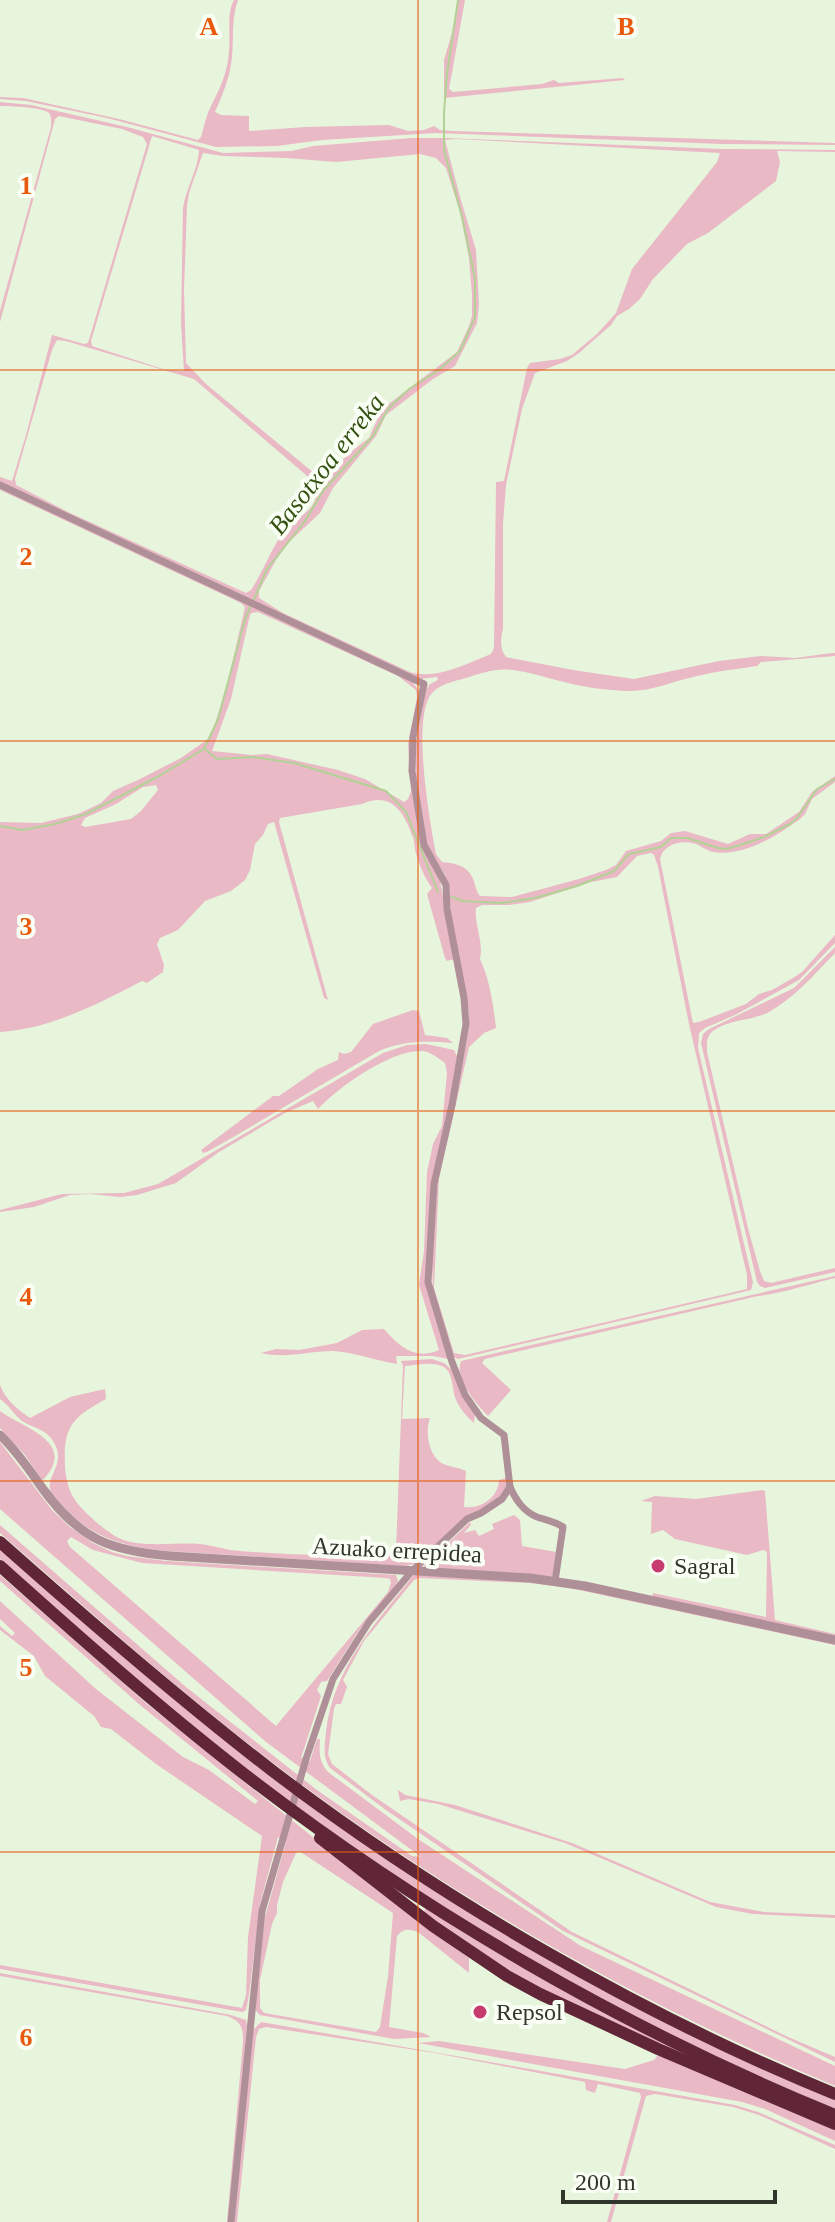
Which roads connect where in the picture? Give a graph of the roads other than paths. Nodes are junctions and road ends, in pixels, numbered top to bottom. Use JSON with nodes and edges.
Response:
{"nodes":[{"id":1,"x":0,"y":485,"type":"edge"},
{"id":2,"x":0,"y":1435,"type":"edge"},
{"id":3,"x":510,"y":1487,"type":"junction"},
{"id":4,"x":0,"y":1542,"type":"edge"},
{"id":5,"x":0,"y":1566,"type":"edge"},
{"id":6,"x":412,"y":1571,"type":"junction"},
{"id":7,"x":555,"y":1581,"type":"junction"},
{"id":8,"x":835,"y":1640,"type":"edge"},
{"id":9,"x":304,"y":1818,"type":"junction"},
{"id":10,"x":835,"y":2094,"type":"edge"},
{"id":11,"x":835,"y":2115,"type":"edge"},
{"id":12,"x":835,"y":2124,"type":"edge"},
{"id":13,"x":231,"y":2222,"type":"edge"}],
"edges":[{"from":1,"to":3,"type":"street"},
{"from":2,"to":6,"type":"street","name":"Azuako errepidea"},
{"from":3,"to":6,"type":"street"},
{"from":3,"to":7,"type":"street"},
{"from":4,"to":10,"type":"highway"},
{"from":5,"to":9,"type":"highway"},
{"from":6,"to":7,"type":"street","name":"Azuako errepidea"},
{"from":6,"to":13,"type":"street"},
{"from":7,"to":8,"type":"street","name":"Azuako errepidea"},
{"from":9,"to":11,"type":"highway"},
{"from":9,"to":12,"type":"highway"}]}
